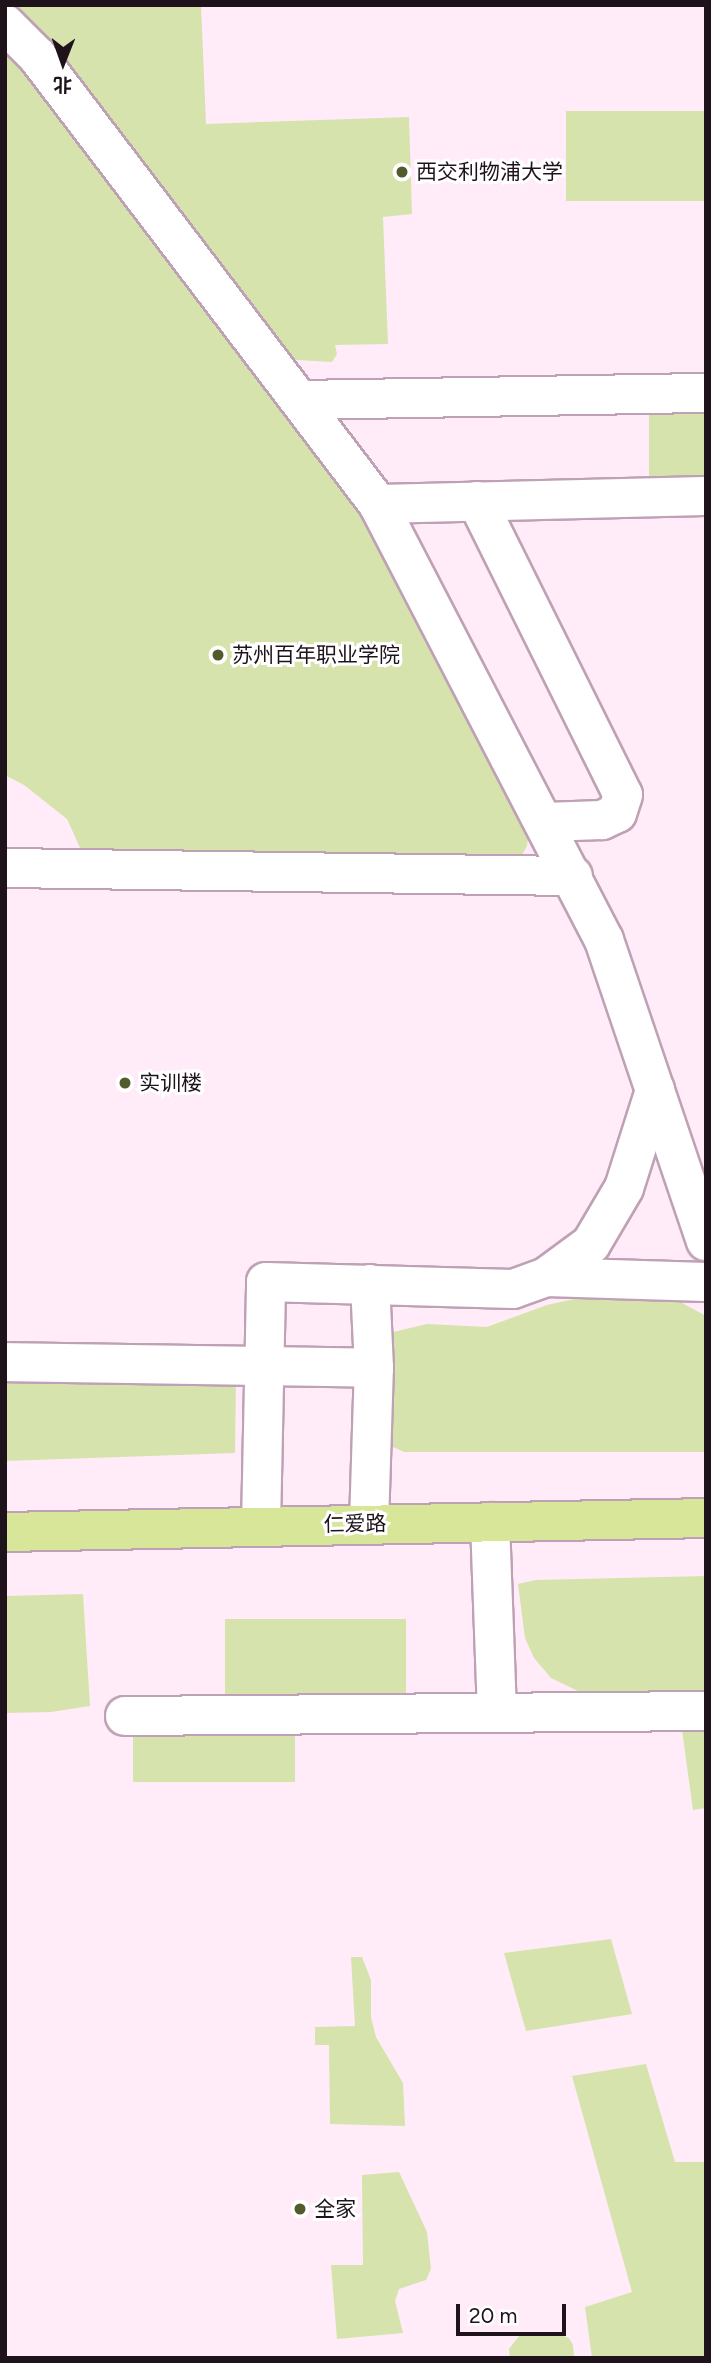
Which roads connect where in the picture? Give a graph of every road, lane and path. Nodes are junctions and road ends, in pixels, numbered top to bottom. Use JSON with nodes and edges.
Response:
{"nodes":[{"id":1,"x":5,"y":24,"type":"edge"},
{"id":2,"x":706,"y":393,"type":"edge"},
{"id":3,"x":300,"y":400,"type":"junction"},
{"id":4,"x":706,"y":496,"type":"edge"},
{"id":5,"x":477,"y":501,"type":"junction"},
{"id":6,"x":378,"y":504,"type":"junction"},
{"id":7,"x":544,"y":822,"type":"junction"},
{"id":8,"x":5,"y":868,"type":"edge"},
{"id":9,"x":573,"y":876,"type":"junction"},
{"id":10,"x":654,"y":1090,"type":"junction"},
{"id":11,"x":706,"y":1241,"type":"edge"},
{"id":12,"x":546,"y":1277,"type":"junction"},
{"id":13,"x":706,"y":1282,"type":"edge"},
{"id":14,"x":370,"y":1284,"type":"junction"},
{"id":15,"x":5,"y":1362,"type":"edge"},
{"id":16,"x":264,"y":1366,"type":"junction"},
{"id":17,"x":374,"y":1368,"type":"junction"},
{"id":18,"x":706,"y":1518,"type":"edge"},
{"id":19,"x":490,"y":1522,"type":"junction"},
{"id":20,"x":369,"y":1524,"type":"junction"},
{"id":21,"x":261,"y":1526,"type":"junction"},
{"id":22,"x":5,"y":1532,"type":"edge"},
{"id":23,"x":497,"y":1711,"type":"junction"},
{"id":24,"x":706,"y":1711,"type":"edge"},
{"id":25,"x":125,"y":1716,"type":"dead end"}],
"edges":[{"from":1,"to":3,"type":"lane"},
{"from":2,"to":3,"type":"lane"},
{"from":3,"to":6,"type":"lane"},
{"from":4,"to":5,"type":"lane"},
{"from":5,"to":6,"type":"lane"},
{"from":5,"to":7,"type":"lane"},
{"from":6,"to":7,"type":"lane"},
{"from":7,"to":9,"type":"lane"},
{"from":8,"to":9,"type":"lane"},
{"from":9,"to":10,"type":"lane"},
{"from":10,"to":11,"type":"lane"},
{"from":10,"to":12,"type":"lane"},
{"from":12,"to":13,"type":"lane"},
{"from":12,"to":14,"type":"lane"},
{"from":14,"to":16,"type":"lane"},
{"from":14,"to":17,"type":"lane"},
{"from":15,"to":16,"type":"lane"},
{"from":16,"to":17,"type":"lane"},
{"from":16,"to":21,"type":"lane"},
{"from":17,"to":20,"type":"lane"},
{"from":18,"to":19,"type":"main road","name":"仁爱路"},
{"from":19,"to":20,"type":"main road","name":"仁爱路"},
{"from":19,"to":23,"type":"lane"},
{"from":20,"to":21,"type":"main road","name":"仁爱路"},
{"from":21,"to":22,"type":"main road","name":"仁爱路"},
{"from":23,"to":24,"type":"lane"},
{"from":23,"to":25,"type":"lane"}]}
